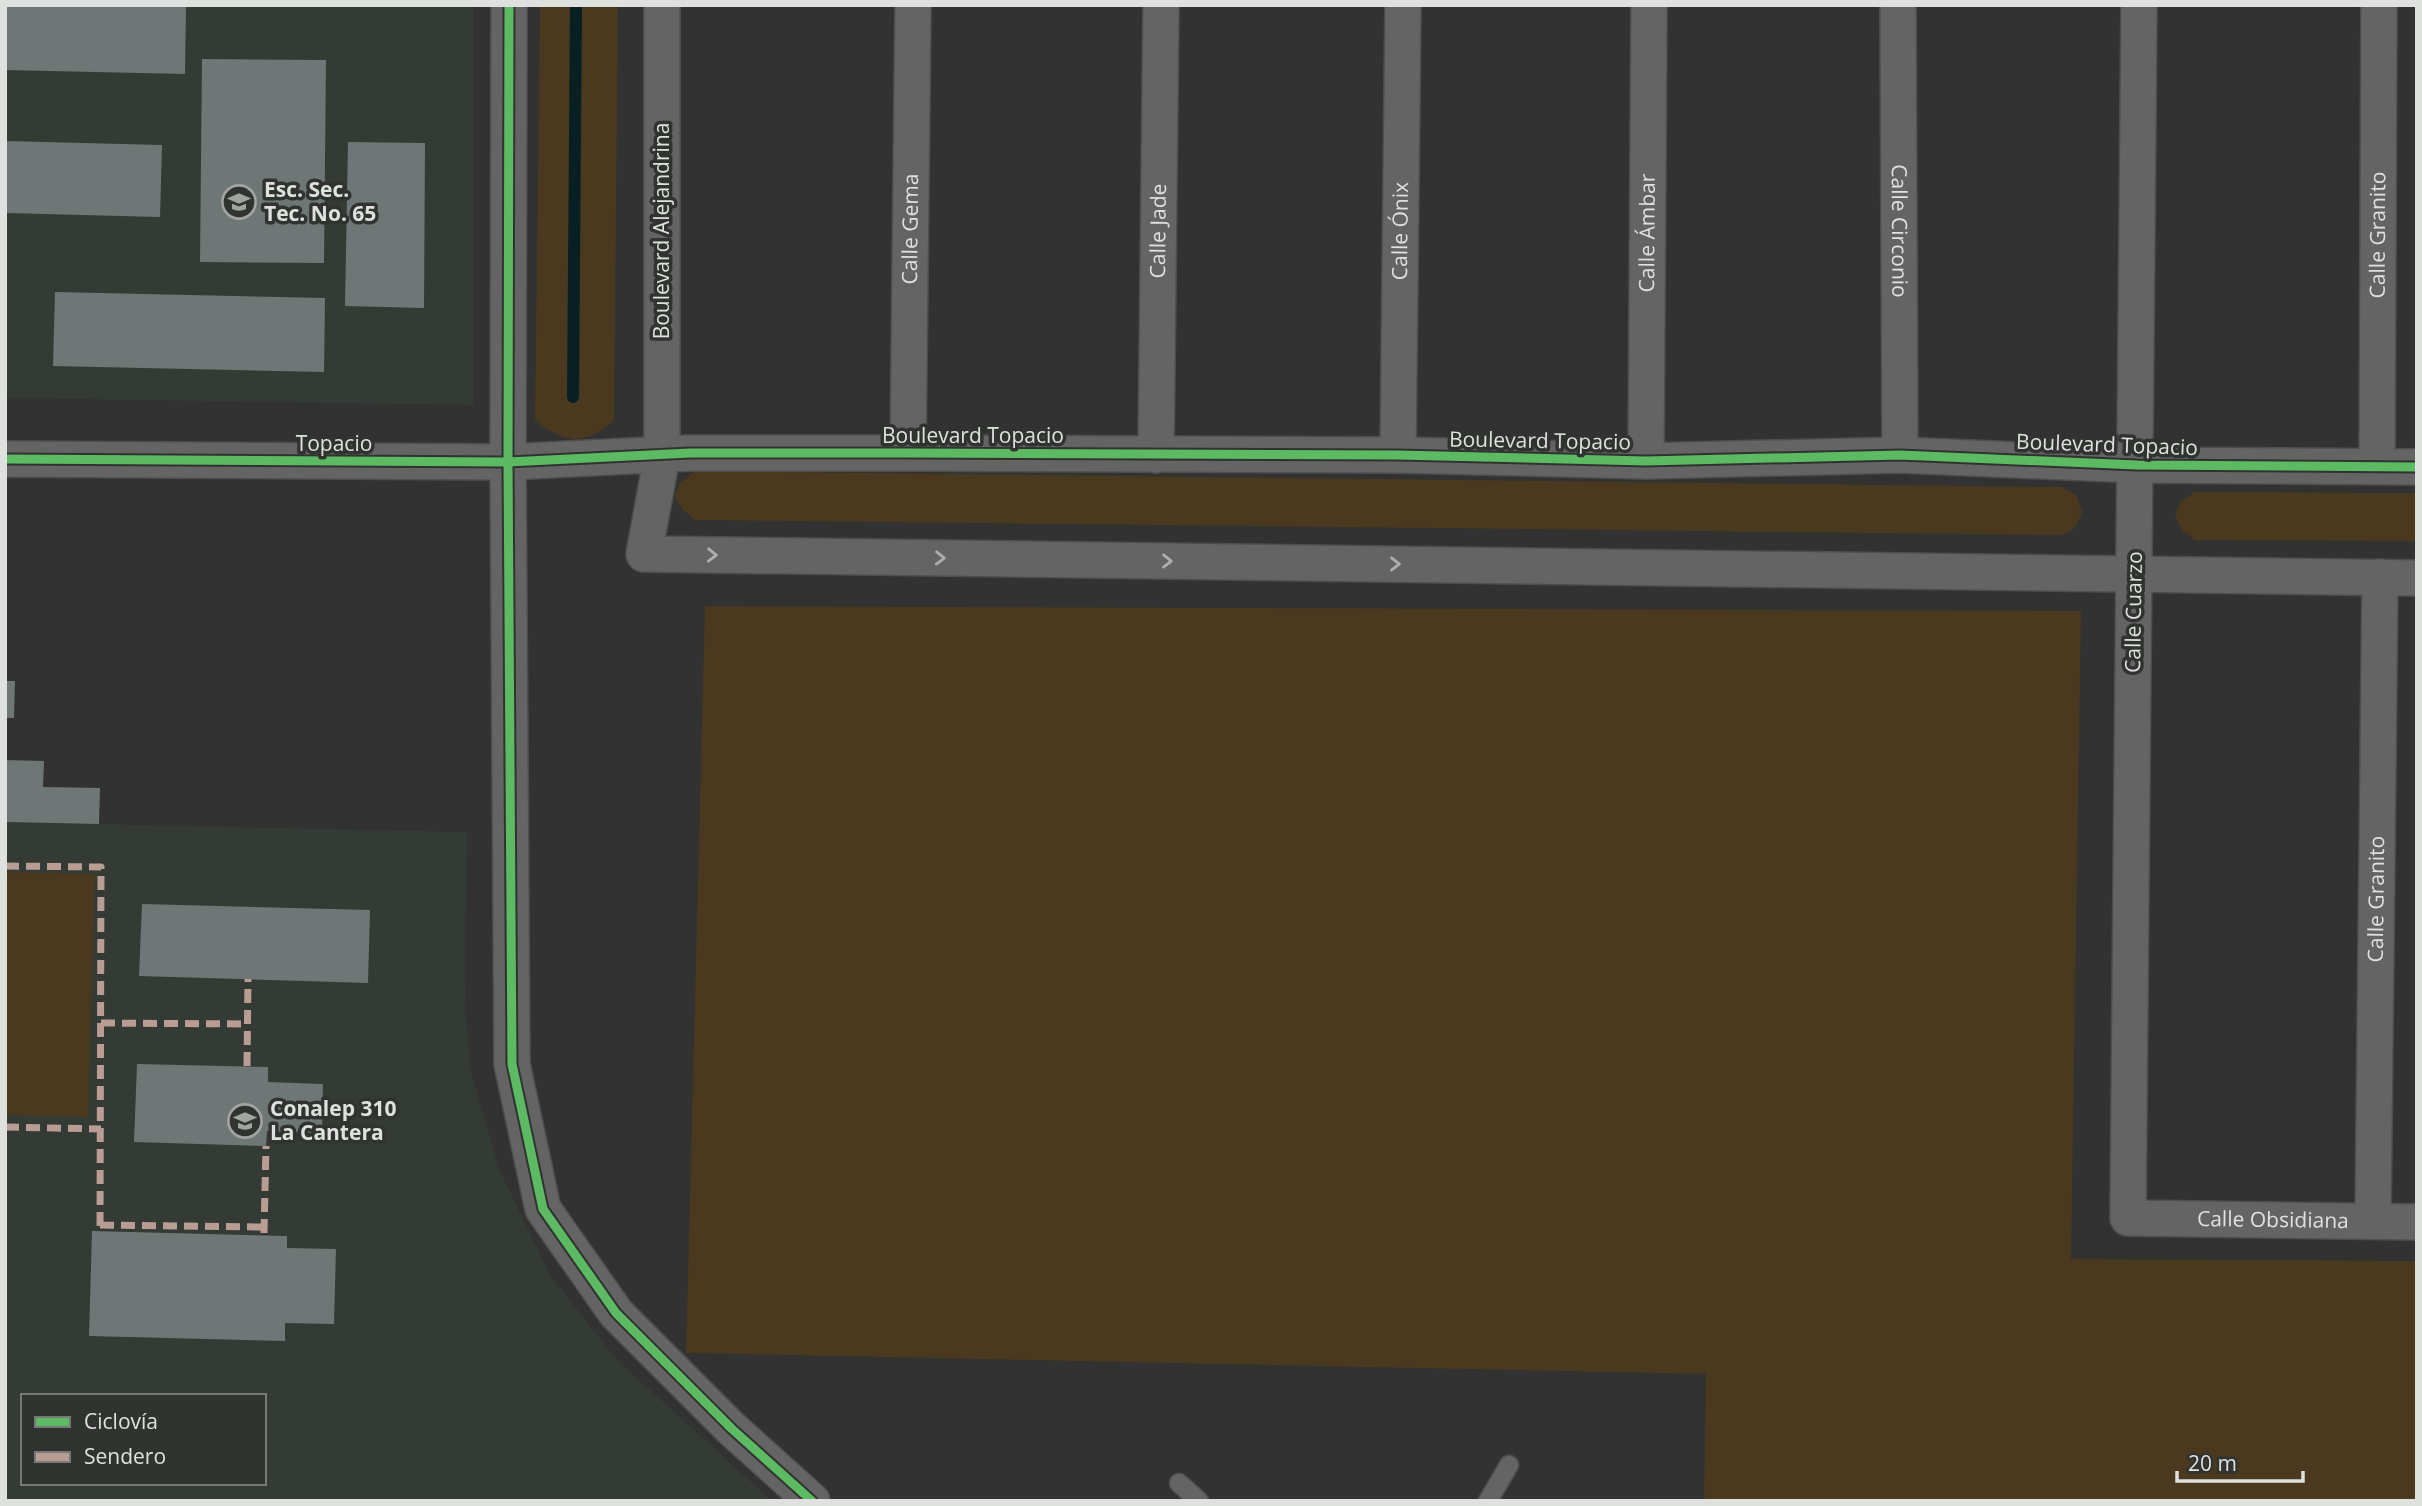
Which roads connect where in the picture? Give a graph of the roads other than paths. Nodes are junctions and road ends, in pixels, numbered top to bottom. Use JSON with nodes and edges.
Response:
{"nodes":[{"id":1,"x":509,"y":5,"type":"edge"},
{"id":2,"x":662,"y":5,"type":"edge"},
{"id":3,"x":913,"y":5,"type":"edge"},
{"id":4,"x":1161,"y":5,"type":"edge"},
{"id":5,"x":1402,"y":5,"type":"edge"},
{"id":6,"x":1649,"y":5,"type":"edge"},
{"id":7,"x":1898,"y":5,"type":"edge"},
{"id":8,"x":2139,"y":5,"type":"edge"},
{"id":9,"x":2379,"y":5,"type":"edge"},
{"id":10,"x":908,"y":453,"type":"junction"},
{"id":11,"x":1156,"y":455,"type":"junction"},
{"id":12,"x":1398,"y":455,"type":"junction"},
{"id":13,"x":1900,"y":455,"type":"junction"},
{"id":14,"x":662,"y":456,"type":"junction"},
{"id":15,"x":5,"y":459,"type":"edge"},
{"id":16,"x":1646,"y":461,"type":"junction"},
{"id":17,"x":508,"y":462,"type":"junction"},
{"id":18,"x":2137,"y":465,"type":"junction"},
{"id":19,"x":2377,"y":467,"type":"junction"},
{"id":20,"x":2417,"y":467,"type":"edge"},
{"id":21,"x":2134,"y":574,"type":"junction"},
{"id":22,"x":2380,"y":577,"type":"junction"},
{"id":23,"x":2417,"y":578,"type":"edge"},
{"id":24,"x":2128,"y":1218,"type":"joint"},
{"id":25,"x":2373,"y":1221,"type":"junction"},
{"id":26,"x":2417,"y":1222,"type":"edge"},
{"id":27,"x":1509,"y":1465,"type":"dead end"},
{"id":28,"x":1179,"y":1483,"type":"dead end"},
{"id":29,"x":812,"y":1501,"type":"edge"},
{"id":30,"x":1199,"y":1501,"type":"edge"},
{"id":31,"x":1488,"y":1501,"type":"edge"}],
"edges":[{"from":1,"to":17,"type":"street"},
{"from":2,"to":14,"type":"street","name":"Boulevard Alejandrina"},
{"from":3,"to":10,"type":"street","name":"Calle Gema"},
{"from":4,"to":11,"type":"street","name":"Calle Jade"},
{"from":5,"to":12,"type":"street","name":"Calle Ónix"},
{"from":6,"to":16,"type":"street","name":"Calle Ámbar"},
{"from":7,"to":13,"type":"street","name":"Calle Circonio"},
{"from":8,"to":18,"type":"street","name":"Calle Cuarzo"},
{"from":9,"to":19,"type":"street","name":"Calle Granito"},
{"from":10,"to":11,"type":"street","name":"Boulevard Topacio"},
{"from":10,"to":14,"type":"street","name":"Boulevard Topacio"},
{"from":11,"to":12,"type":"street","name":"Boulevard Topacio"},
{"from":12,"to":16,"type":"street","name":"Boulevard Topacio"},
{"from":13,"to":16,"type":"street","name":"Boulevard Topacio"},
{"from":13,"to":18,"type":"street","name":"Boulevard Topacio"},
{"from":14,"to":17,"type":"street","name":"Topacio"},
{"from":14,"to":21,"type":"street","name":"Boulevard Alejandrina","one_way":true},
{"from":15,"to":17,"type":"street","name":"Topacio"},
{"from":17,"to":29,"type":"street"},
{"from":18,"to":19,"type":"street","name":"Boulevard Topacio"},
{"from":18,"to":21,"type":"street","name":"Calle Cuarzo"},
{"from":19,"to":20,"type":"street","name":"Boulevard Topacio"},
{"from":21,"to":22,"type":"street"},
{"from":21,"to":24,"type":"street","name":"Calle Cuarzo"},
{"from":22,"to":23,"type":"street"},
{"from":22,"to":25,"type":"street","name":"Calle Granito"},
{"from":24,"to":25,"type":"street","name":"Calle Obsidiana"},
{"from":25,"to":26,"type":"street","name":"Calle Obsidiana"},
{"from":27,"to":31,"type":"lane"},
{"from":28,"to":30,"type":"lane"}]}
